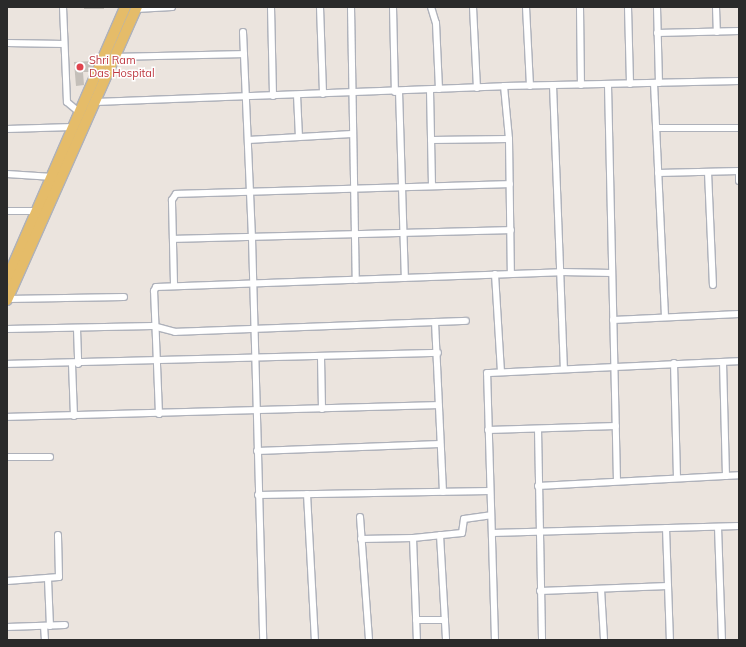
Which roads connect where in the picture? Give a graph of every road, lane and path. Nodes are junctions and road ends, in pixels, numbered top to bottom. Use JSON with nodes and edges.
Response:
{"nodes":[{"id":1,"x":63,"y":7,"type":"edge"},
{"id":2,"x":125,"y":7,"type":"edge"},
{"id":3,"x":172,"y":7,"type":"edge"},
{"id":4,"x":271,"y":7,"type":"edge"},
{"id":5,"x":320,"y":7,"type":"edge"},
{"id":6,"x":351,"y":7,"type":"edge"},
{"id":7,"x":393,"y":7,"type":"edge"},
{"id":8,"x":431,"y":7,"type":"edge"},
{"id":9,"x":473,"y":7,"type":"edge"},
{"id":10,"x":526,"y":7,"type":"edge"},
{"id":11,"x":580,"y":7,"type":"edge"},
{"id":12,"x":628,"y":7,"type":"edge"},
{"id":13,"x":657,"y":7,"type":"edge"},
{"id":14,"x":716,"y":7,"type":"edge"},
{"id":15,"x":136,"y":8,"type":"edge"},
{"id":16,"x":739,"y":31,"type":"edge"},
{"id":17,"x":243,"y":32,"type":"dead end"},
{"id":18,"x":717,"y":32,"type":"junction"},
{"id":19,"x":658,"y":33,"type":"junction"},
{"id":20,"x":7,"y":43,"type":"edge"},
{"id":21,"x":64,"y":44,"type":"junction"},
{"id":22,"x":244,"y":54,"type":"junction"},
{"id":23,"x":115,"y":56,"type":"junction"},
{"id":24,"x":739,"y":81,"type":"edge"},
{"id":25,"x":657,"y":83,"type":"junction"},
{"id":26,"x":630,"y":84,"type":"junction"},
{"id":27,"x":553,"y":85,"type":"junction"},
{"id":28,"x":581,"y":85,"type":"junction"},
{"id":29,"x":608,"y":85,"type":"junction"},
{"id":30,"x":504,"y":86,"type":"junction"},
{"id":31,"x":530,"y":86,"type":"junction"},
{"id":32,"x":477,"y":88,"type":"junction"},
{"id":33,"x":439,"y":89,"type":"junction"},
{"id":34,"x":430,"y":90,"type":"junction"},
{"id":35,"x":397,"y":92,"type":"junction"},
{"id":36,"x":352,"y":93,"type":"junction"},
{"id":37,"x":323,"y":94,"type":"junction"},
{"id":38,"x":297,"y":95,"type":"junction"},
{"id":39,"x":273,"y":96,"type":"junction"},
{"id":40,"x":246,"y":97,"type":"junction"},
{"id":41,"x":95,"y":102,"type":"junction"},
{"id":42,"x":79,"y":112,"type":"junction"},
{"id":43,"x":73,"y":127,"type":"junction"},
{"id":44,"x":656,"y":128,"type":"junction"},
{"id":45,"x":739,"y":128,"type":"edge"},
{"id":46,"x":7,"y":129,"type":"edge"},
{"id":47,"x":352,"y":134,"type":"junction"},
{"id":48,"x":299,"y":137,"type":"junction"},
{"id":49,"x":508,"y":139,"type":"junction"},
{"id":50,"x":248,"y":140,"type":"junction"},
{"id":51,"x":431,"y":140,"type":"junction"},
{"id":52,"x":739,"y":171,"type":"edge"},
{"id":53,"x":708,"y":172,"type":"junction"},
{"id":54,"x":658,"y":173,"type":"junction"},
{"id":55,"x":7,"y":174,"type":"edge"},
{"id":56,"x":56,"y":178,"type":"junction"},
{"id":57,"x":739,"y":182,"type":"edge"},
{"id":58,"x":510,"y":184,"type":"junction"},
{"id":59,"x":432,"y":186,"type":"junction"},
{"id":60,"x":404,"y":187,"type":"junction"},
{"id":61,"x":353,"y":189,"type":"junction"},
{"id":62,"x":250,"y":192,"type":"junction"},
{"id":63,"x":7,"y":211,"type":"edge"},
{"id":64,"x":37,"y":211,"type":"junction"},
{"id":65,"x":511,"y":230,"type":"junction"},
{"id":66,"x":405,"y":232,"type":"junction"},
{"id":67,"x":355,"y":234,"type":"junction"},
{"id":68,"x":252,"y":238,"type":"junction"},
{"id":69,"x":173,"y":239,"type":"junction"},
{"id":70,"x":561,"y":272,"type":"junction"},
{"id":71,"x":612,"y":273,"type":"junction"},
{"id":72,"x":495,"y":274,"type":"junction"},
{"id":73,"x":512,"y":274,"type":"junction"},
{"id":74,"x":405,"y":278,"type":"junction"},
{"id":75,"x":7,"y":279,"type":"edge"},
{"id":76,"x":356,"y":280,"type":"junction"},
{"id":77,"x":174,"y":284,"type":"junction"},
{"id":78,"x":253,"y":285,"type":"junction"},
{"id":79,"x":712,"y":285,"type":"dead end"},
{"id":80,"x":124,"y":297,"type":"dead end"},
{"id":81,"x":7,"y":299,"type":"edge"},
{"id":82,"x":739,"y":314,"type":"edge"},
{"id":83,"x":665,"y":317,"type":"junction"},
{"id":84,"x":613,"y":320,"type":"junction"},
{"id":85,"x":466,"y":321,"type":"dead end"},
{"id":86,"x":435,"y":322,"type":"junction"},
{"id":87,"x":154,"y":327,"type":"junction"},
{"id":88,"x":7,"y":329,"type":"edge"},
{"id":89,"x":77,"y":329,"type":"junction"},
{"id":90,"x":255,"y":329,"type":"junction"},
{"id":91,"x":438,"y":353,"type":"junction"},
{"id":92,"x":321,"y":357,"type":"junction"},
{"id":93,"x":255,"y":359,"type":"junction"},
{"id":94,"x":739,"y":361,"type":"edge"},
{"id":95,"x":156,"y":362,"type":"junction"},
{"id":96,"x":723,"y":362,"type":"junction"},
{"id":97,"x":674,"y":363,"type":"junction"},
{"id":98,"x":7,"y":364,"type":"edge"},
{"id":99,"x":75,"y":364,"type":"junction"},
{"id":100,"x":614,"y":366,"type":"junction"},
{"id":101,"x":564,"y":368,"type":"junction"},
{"id":102,"x":501,"y":370,"type":"junction"},
{"id":103,"x":438,"y":405,"type":"junction"},
{"id":104,"x":322,"y":409,"type":"junction"},
{"id":105,"x":256,"y":412,"type":"junction"},
{"id":106,"x":159,"y":414,"type":"junction"},
{"id":107,"x":74,"y":416,"type":"junction"},
{"id":108,"x":7,"y":417,"type":"edge"},
{"id":109,"x":616,"y":426,"type":"junction"},
{"id":110,"x":538,"y":429,"type":"junction"},
{"id":111,"x":488,"y":430,"type":"junction"},
{"id":112,"x":440,"y":444,"type":"junction"},
{"id":113,"x":257,"y":451,"type":"junction"},
{"id":114,"x":7,"y":457,"type":"edge"},
{"id":115,"x":50,"y":457,"type":"dead end"},
{"id":116,"x":739,"y":475,"type":"edge"},
{"id":117,"x":726,"y":476,"type":"junction"},
{"id":118,"x":677,"y":478,"type":"junction"},
{"id":119,"x":617,"y":481,"type":"junction"},
{"id":120,"x":538,"y":486,"type":"junction"},
{"id":121,"x":490,"y":491,"type":"junction"},
{"id":122,"x":442,"y":492,"type":"junction"},
{"id":123,"x":258,"y":494,"type":"junction"},
{"id":124,"x":307,"y":494,"type":"junction"},
{"id":125,"x":491,"y":515,"type":"junction"},
{"id":126,"x":360,"y":517,"type":"dead end"},
{"id":127,"x":739,"y":526,"type":"edge"},
{"id":128,"x":718,"y":527,"type":"junction"},
{"id":129,"x":666,"y":528,"type":"junction"},
{"id":130,"x":538,"y":532,"type":"junction"},
{"id":131,"x":492,"y":533,"type":"junction"},
{"id":132,"x":58,"y":535,"type":"dead end"},
{"id":133,"x":440,"y":535,"type":"junction"},
{"id":134,"x":413,"y":538,"type":"junction"},
{"id":135,"x":361,"y":539,"type":"junction"},
{"id":136,"x":48,"y":579,"type":"junction"},
{"id":137,"x":7,"y":581,"type":"edge"},
{"id":138,"x":668,"y":586,"type":"junction"},
{"id":139,"x":601,"y":589,"type":"junction"},
{"id":140,"x":540,"y":591,"type":"junction"},
{"id":141,"x":416,"y":620,"type":"junction"},
{"id":142,"x":445,"y":620,"type":"junction"},
{"id":143,"x":65,"y":625,"type":"dead end"},
{"id":144,"x":47,"y":626,"type":"junction"},
{"id":145,"x":7,"y":627,"type":"edge"},
{"id":146,"x":45,"y":640,"type":"edge"},
{"id":147,"x":263,"y":640,"type":"edge"},
{"id":148,"x":315,"y":640,"type":"edge"},
{"id":149,"x":369,"y":640,"type":"edge"},
{"id":150,"x":417,"y":640,"type":"edge"},
{"id":151,"x":446,"y":640,"type":"edge"},
{"id":152,"x":496,"y":640,"type":"edge"},
{"id":153,"x":542,"y":640,"type":"edge"},
{"id":154,"x":604,"y":640,"type":"edge"},
{"id":155,"x":670,"y":640,"type":"edge"},
{"id":156,"x":722,"y":640,"type":"edge"}],
"edges":[{"from":1,"to":21,"type":"street"},
{"from":2,"to":42,"type":"main road"},
{"from":3,"to":15,"type":"street"},
{"from":4,"to":39,"type":"street"},
{"from":5,"to":37,"type":"street"},
{"from":6,"to":36,"type":"street"},
{"from":7,"to":35,"type":"street"},
{"from":8,"to":33,"type":"street"},
{"from":9,"to":32,"type":"street"},
{"from":10,"to":31,"type":"street"},
{"from":11,"to":28,"type":"street"},
{"from":12,"to":26,"type":"street"},
{"from":13,"to":19,"type":"street"},
{"from":14,"to":18,"type":"street"},
{"from":15,"to":23,"type":"main road"},
{"from":16,"to":18,"type":"street"},
{"from":17,"to":22,"type":"street"},
{"from":18,"to":19,"type":"street"},
{"from":19,"to":25,"type":"street"},
{"from":20,"to":21,"type":"street"},
{"from":21,"to":42,"type":"street"},
{"from":22,"to":23,"type":"street"},
{"from":22,"to":40,"type":"street"},
{"from":23,"to":41,"type":"main road"},
{"from":24,"to":25,"type":"street"},
{"from":25,"to":26,"type":"street"},
{"from":25,"to":44,"type":"street"},
{"from":26,"to":29,"type":"street"},
{"from":27,"to":28,"type":"street"},
{"from":27,"to":31,"type":"street"},
{"from":27,"to":70,"type":"street"},
{"from":28,"to":29,"type":"street"},
{"from":29,"to":71,"type":"street"},
{"from":30,"to":31,"type":"street"},
{"from":30,"to":32,"type":"street"},
{"from":30,"to":49,"type":"street"},
{"from":32,"to":33,"type":"street"},
{"from":33,"to":34,"type":"street"},
{"from":34,"to":35,"type":"street"},
{"from":34,"to":51,"type":"street"},
{"from":35,"to":36,"type":"street"},
{"from":35,"to":60,"type":"street"},
{"from":36,"to":37,"type":"street"},
{"from":36,"to":47,"type":"street"},
{"from":37,"to":38,"type":"street"},
{"from":38,"to":39,"type":"street"},
{"from":38,"to":48,"type":"street"},
{"from":39,"to":40,"type":"street"},
{"from":40,"to":41,"type":"street"},
{"from":40,"to":50,"type":"street"},
{"from":41,"to":56,"type":"main road"},
{"from":42,"to":43,"type":"main road"},
{"from":43,"to":46,"type":"street"},
{"from":43,"to":56,"type":"main road"},
{"from":44,"to":45,"type":"street"},
{"from":44,"to":54,"type":"street"},
{"from":47,"to":48,"type":"street"},
{"from":47,"to":61,"type":"street"},
{"from":48,"to":50,"type":"street"},
{"from":49,"to":51,"type":"street"},
{"from":49,"to":58,"type":"street"},
{"from":50,"to":62,"type":"street"},
{"from":51,"to":59,"type":"street"},
{"from":52,"to":53,"type":"street"},
{"from":52,"to":57,"type":"street"},
{"from":53,"to":54,"type":"street"},
{"from":53,"to":79,"type":"street"},
{"from":54,"to":83,"type":"street"},
{"from":55,"to":56,"type":"street"},
{"from":56,"to":64,"type":"main road"},
{"from":56,"to":81,"type":"main road"},
{"from":58,"to":59,"type":"street"},
{"from":58,"to":65,"type":"street"},
{"from":59,"to":60,"type":"street"},
{"from":60,"to":61,"type":"street"},
{"from":60,"to":66,"type":"street"},
{"from":61,"to":62,"type":"street"},
{"from":61,"to":67,"type":"street"},
{"from":62,"to":68,"type":"street"},
{"from":62,"to":69,"type":"street"},
{"from":63,"to":64,"type":"street"},
{"from":64,"to":75,"type":"main road"},
{"from":65,"to":66,"type":"street"},
{"from":65,"to":73,"type":"street"},
{"from":66,"to":67,"type":"street"},
{"from":66,"to":74,"type":"street"},
{"from":67,"to":68,"type":"street"},
{"from":67,"to":76,"type":"street"},
{"from":68,"to":69,"type":"street"},
{"from":68,"to":78,"type":"street"},
{"from":69,"to":77,"type":"street"},
{"from":70,"to":71,"type":"street"},
{"from":70,"to":73,"type":"street"},
{"from":70,"to":101,"type":"street"},
{"from":71,"to":84,"type":"street"},
{"from":72,"to":73,"type":"street"},
{"from":72,"to":74,"type":"street"},
{"from":72,"to":102,"type":"street"},
{"from":74,"to":76,"type":"street"},
{"from":76,"to":78,"type":"street"},
{"from":77,"to":78,"type":"street"},
{"from":77,"to":87,"type":"street"},
{"from":78,"to":90,"type":"street"},
{"from":80,"to":81,"type":"street"},
{"from":82,"to":83,"type":"street"},
{"from":83,"to":84,"type":"street"},
{"from":84,"to":100,"type":"street"},
{"from":85,"to":86,"type":"street"},
{"from":86,"to":90,"type":"street"},
{"from":86,"to":91,"type":"street"},
{"from":87,"to":89,"type":"street"},
{"from":87,"to":90,"type":"street"},
{"from":87,"to":95,"type":"street"},
{"from":88,"to":89,"type":"street"},
{"from":89,"to":99,"type":"street"},
{"from":90,"to":93,"type":"street"},
{"from":91,"to":92,"type":"street"},
{"from":91,"to":103,"type":"street"},
{"from":92,"to":93,"type":"street"},
{"from":92,"to":104,"type":"street"},
{"from":93,"to":95,"type":"street"},
{"from":93,"to":105,"type":"street"},
{"from":94,"to":96,"type":"street"},
{"from":95,"to":99,"type":"street"},
{"from":95,"to":106,"type":"street"},
{"from":96,"to":97,"type":"street"},
{"from":96,"to":117,"type":"street"},
{"from":97,"to":100,"type":"street"},
{"from":97,"to":118,"type":"street"},
{"from":98,"to":99,"type":"street"},
{"from":99,"to":107,"type":"street"},
{"from":100,"to":101,"type":"street"},
{"from":100,"to":109,"type":"street"},
{"from":101,"to":102,"type":"street"},
{"from":102,"to":111,"type":"street"},
{"from":103,"to":104,"type":"street"},
{"from":103,"to":112,"type":"street"},
{"from":104,"to":105,"type":"street"},
{"from":105,"to":106,"type":"street"},
{"from":105,"to":113,"type":"street"},
{"from":106,"to":107,"type":"street"},
{"from":107,"to":108,"type":"street"},
{"from":109,"to":110,"type":"street"},
{"from":109,"to":119,"type":"street"},
{"from":110,"to":111,"type":"street"},
{"from":110,"to":120,"type":"street"},
{"from":111,"to":121,"type":"street"},
{"from":112,"to":113,"type":"street"},
{"from":112,"to":122,"type":"street"},
{"from":113,"to":123,"type":"street"},
{"from":114,"to":115,"type":"street"},
{"from":116,"to":117,"type":"street"},
{"from":117,"to":118,"type":"street"},
{"from":118,"to":119,"type":"street"},
{"from":119,"to":120,"type":"street"},
{"from":120,"to":130,"type":"street"},
{"from":121,"to":122,"type":"street"},
{"from":121,"to":125,"type":"street"},
{"from":122,"to":124,"type":"street"},
{"from":123,"to":124,"type":"street"},
{"from":123,"to":147,"type":"street"},
{"from":124,"to":148,"type":"street"},
{"from":125,"to":131,"type":"street"},
{"from":125,"to":133,"type":"street"},
{"from":126,"to":135,"type":"street"},
{"from":127,"to":128,"type":"street"},
{"from":128,"to":129,"type":"street"},
{"from":128,"to":156,"type":"street"},
{"from":129,"to":130,"type":"street"},
{"from":129,"to":138,"type":"street"},
{"from":130,"to":131,"type":"street"},
{"from":130,"to":140,"type":"street"},
{"from":131,"to":152,"type":"street"},
{"from":132,"to":136,"type":"street"},
{"from":133,"to":134,"type":"street"},
{"from":133,"to":142,"type":"street"},
{"from":134,"to":135,"type":"street"},
{"from":134,"to":141,"type":"street"},
{"from":135,"to":149,"type":"street"},
{"from":136,"to":137,"type":"street"},
{"from":136,"to":144,"type":"street"},
{"from":138,"to":139,"type":"street"},
{"from":138,"to":155,"type":"street"},
{"from":139,"to":140,"type":"street"},
{"from":139,"to":154,"type":"street"},
{"from":140,"to":153,"type":"street"},
{"from":141,"to":142,"type":"street"},
{"from":141,"to":150,"type":"street"},
{"from":142,"to":151,"type":"street"},
{"from":143,"to":144,"type":"street"},
{"from":144,"to":145,"type":"street"},
{"from":144,"to":146,"type":"street"}]}
